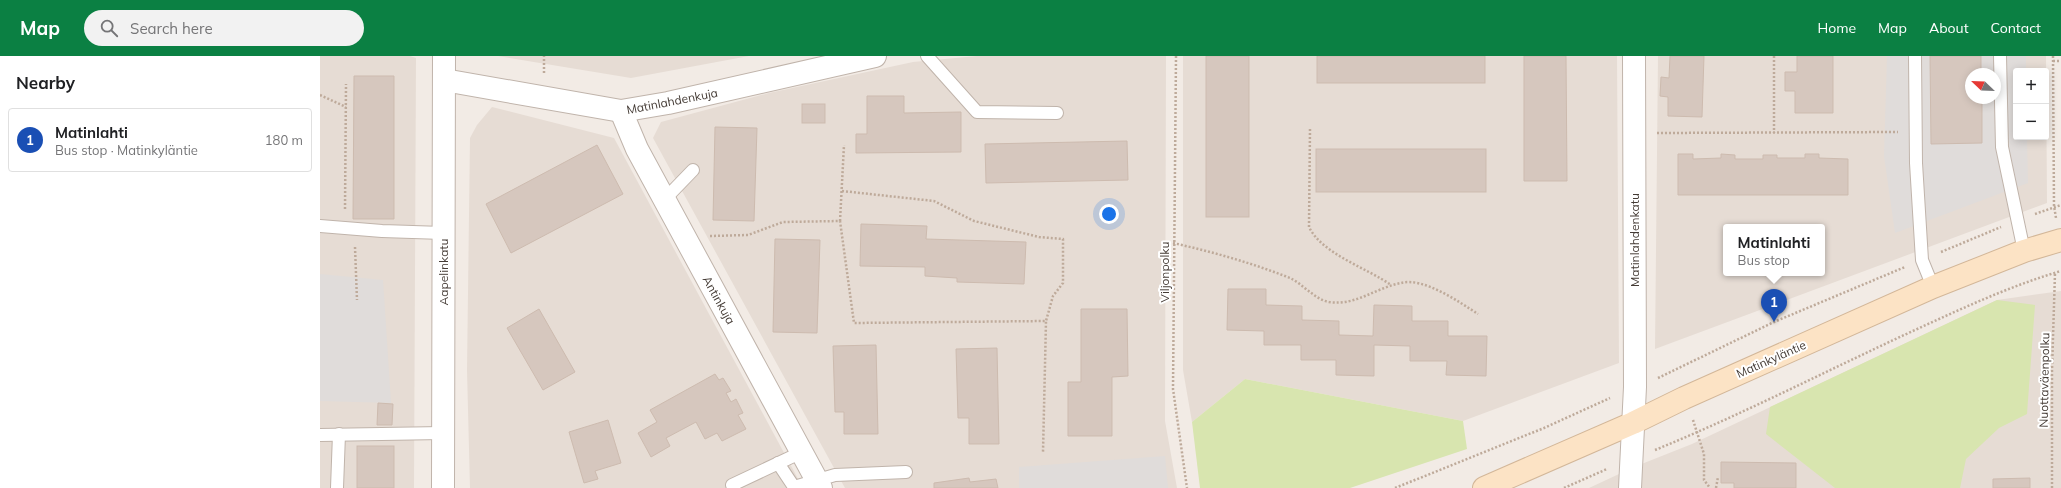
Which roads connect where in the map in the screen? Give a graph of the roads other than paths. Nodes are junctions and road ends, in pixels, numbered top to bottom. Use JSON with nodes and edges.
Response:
{"nodes":[{"id":1,"x":444,"y":56,"type":"edge"},
{"id":2,"x":875,"y":56,"type":"edge"},
{"id":3,"x":927,"y":56,"type":"edge"},
{"id":4,"x":1634,"y":56,"type":"edge"},
{"id":5,"x":1916,"y":56,"type":"edge"},
{"id":6,"x":2000,"y":56,"type":"edge"},
{"id":7,"x":444,"y":80,"type":"junction"},
{"id":8,"x":621,"y":111,"type":"junction"},
{"id":9,"x":1057,"y":113,"type":"dead end"},
{"id":10,"x":693,"y":170,"type":"dead end"},
{"id":11,"x":664,"y":200,"type":"junction"},
{"id":12,"x":320,"y":226,"type":"edge"},
{"id":13,"x":2059,"y":230,"type":"edge"},
{"id":14,"x":443,"y":233,"type":"junction"},
{"id":15,"x":2024,"y":251,"type":"junction"},
{"id":16,"x":1933,"y":287,"type":"junction"},
{"id":17,"x":1633,"y":423,"type":"junction"},
{"id":18,"x":443,"y":433,"type":"junction"},
{"id":19,"x":340,"y":434,"type":"junction"},
{"id":20,"x":320,"y":435,"type":"edge"},
{"id":21,"x":802,"y":452,"type":"junction"},
{"id":22,"x":778,"y":463,"type":"junction"},
{"id":23,"x":906,"y":472,"type":"dead end"},
{"id":24,"x":819,"y":484,"type":"edge"},
{"id":25,"x":732,"y":485,"type":"dead end"},
{"id":26,"x":337,"y":488,"type":"edge"},
{"id":27,"x":443,"y":488,"type":"edge"},
{"id":28,"x":1484,"y":488,"type":"edge"},
{"id":29,"x":1630,"y":488,"type":"edge"}],
"edges":[{"from":1,"to":7,"type":"street","name":"Aapelinkatu"},
{"from":2,"to":8,"type":"street","name":"Matinlahdenkuja"},
{"from":3,"to":9,"type":"lane"},
{"from":4,"to":17,"type":"street","name":"Matinlahdenkatu"},
{"from":5,"to":16,"type":"lane"},
{"from":6,"to":15,"type":"lane"},
{"from":7,"to":8,"type":"street","name":"Matinlahdenkuja"},
{"from":7,"to":14,"type":"street","name":"Aapelinkatu"},
{"from":8,"to":11,"type":"street","name":"Antinkuja"},
{"from":10,"to":11,"type":"lane"},
{"from":11,"to":21,"type":"street","name":"Antinkuja"},
{"from":12,"to":14,"type":"lane"},
{"from":13,"to":15,"type":"main road","name":"Matinkyläntie"},
{"from":14,"to":18,"type":"street","name":"Aapelinkatu"},
{"from":15,"to":16,"type":"main road","name":"Matinkyläntie"},
{"from":16,"to":17,"type":"main road","name":"Matinkyläntie"},
{"from":17,"to":28,"type":"main road","name":"Matinkyläntie"},
{"from":17,"to":29,"type":"street","name":"Matinlahdenkatu"},
{"from":18,"to":19,"type":"lane"},
{"from":18,"to":27,"type":"street","name":"Aapelinkatu"},
{"from":19,"to":20,"type":"lane"},
{"from":19,"to":26,"type":"lane"},
{"from":21,"to":22,"type":"lane"},
{"from":21,"to":24,"type":"street","name":"Antinkuja"},
{"from":22,"to":24,"type":"lane"},
{"from":22,"to":25,"type":"lane"},
{"from":23,"to":24,"type":"lane"}]}
